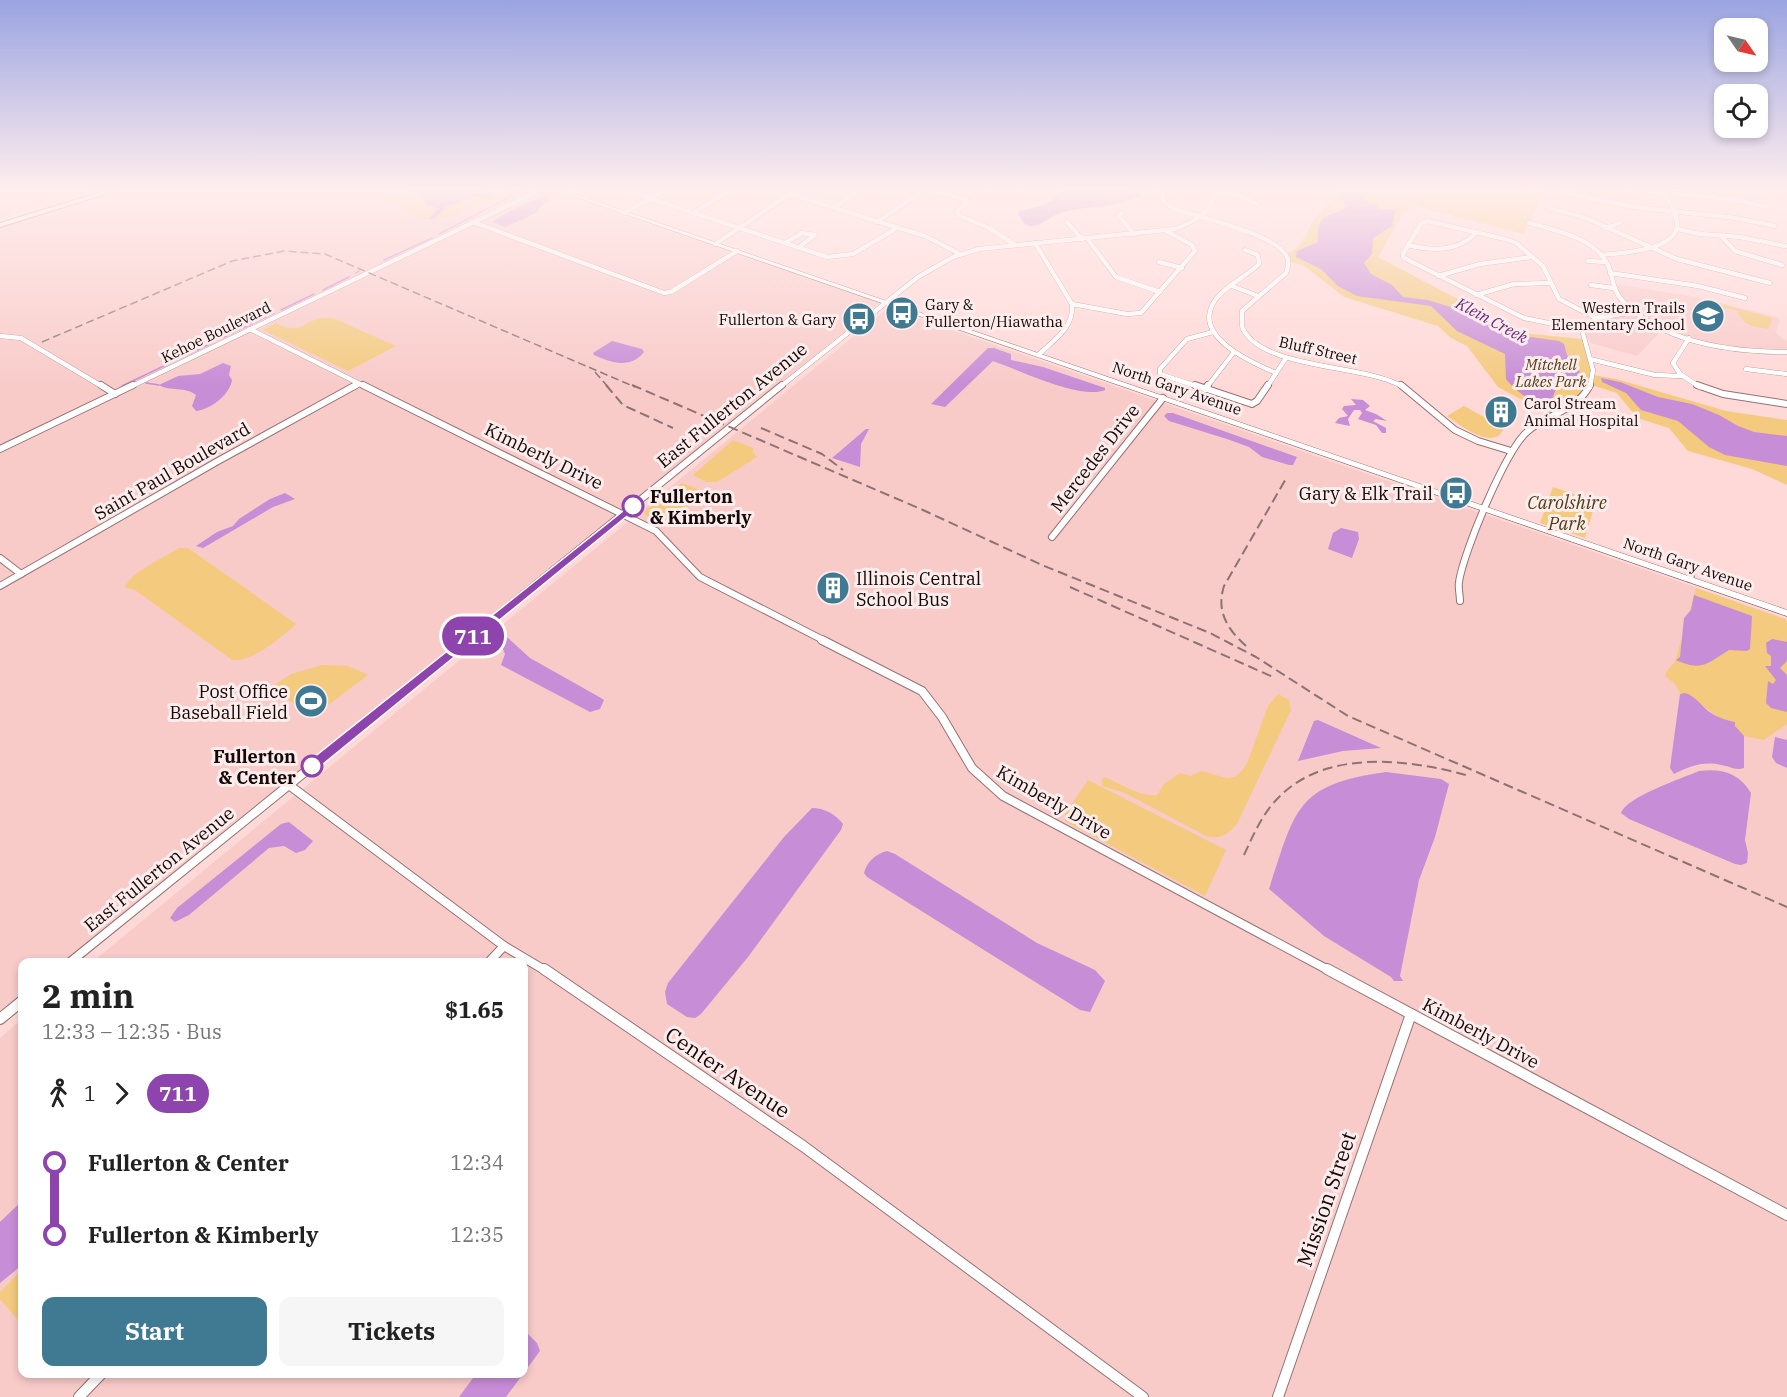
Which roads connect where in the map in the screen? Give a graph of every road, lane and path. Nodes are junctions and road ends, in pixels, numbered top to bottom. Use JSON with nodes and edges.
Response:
{"nodes":[{"id":1,"x":404,"y":255,"type":"edge"},
{"id":2,"x":562,"y":255,"type":"edge"},
{"id":3,"x":730,"y":255,"type":"edge"},
{"id":4,"x":749,"y":255,"type":"edge"},
{"id":5,"x":822,"y":255,"type":"edge"},
{"id":6,"x":848,"y":255,"type":"edge"},
{"id":7,"x":954,"y":255,"type":"edge"},
{"id":8,"x":1042,"y":255,"type":"edge"},
{"id":9,"x":1098,"y":255,"type":"edge"},
{"id":10,"x":1193,"y":255,"type":"edge"},
{"id":11,"x":1258,"y":255,"type":"edge"},
{"id":12,"x":1286,"y":255,"type":"edge"},
{"id":13,"x":1405,"y":255,"type":"edge"},
{"id":14,"x":1601,"y":255,"type":"edge"},
{"id":15,"x":1668,"y":255,"type":"edge"},
{"id":16,"x":1751,"y":255,"type":"edge"},
{"id":17,"x":1532,"y":257,"type":"joint"},
{"id":18,"x":1588,"y":261,"type":"dead end"},
{"id":19,"x":1159,"y":262,"type":"dead end"},
{"id":20,"x":1606,"y":262,"type":"junction"},
{"id":21,"x":1782,"y":265,"type":"dead end"},
{"id":22,"x":1182,"y":268,"type":"junction"},
{"id":23,"x":1610,"y":273,"type":"junction"},
{"id":24,"x":1438,"y":276,"type":"junction"},
{"id":25,"x":1549,"y":283,"type":"junction"},
{"id":26,"x":1770,"y":283,"type":"dead end"},
{"id":27,"x":1591,"y":285,"type":"dead end"},
{"id":28,"x":1232,"y":286,"type":"junction"},
{"id":29,"x":1613,"y":288,"type":"junction"},
{"id":30,"x":1161,"y":292,"type":"junction"},
{"id":31,"x":1476,"y":295,"type":"junction"},
{"id":32,"x":1258,"y":296,"type":"junction"},
{"id":33,"x":1745,"y":298,"type":"dead end"},
{"id":34,"x":885,"y":302,"type":"junction"},
{"id":35,"x":1072,"y":304,"type":"junction"},
{"id":36,"x":1635,"y":312,"type":"junction"},
{"id":37,"x":1596,"y":318,"type":"junction"},
{"id":38,"x":250,"y":329,"type":"junction"},
{"id":39,"x":1582,"y":330,"type":"junction"},
{"id":40,"x":1213,"y":332,"type":"junction"},
{"id":41,"x":0,"y":336,"type":"edge"},
{"id":42,"x":1689,"y":338,"type":"junction"},
{"id":43,"x":1234,"y":352,"type":"junction"},
{"id":44,"x":1787,"y":352,"type":"edge"},
{"id":45,"x":1038,"y":355,"type":"junction"},
{"id":46,"x":1286,"y":358,"type":"junction"},
{"id":47,"x":1590,"y":359,"type":"junction"},
{"id":48,"x":1746,"y":369,"type":"dead end"},
{"id":49,"x":1276,"y":373,"type":"junction"},
{"id":50,"x":1787,"y":374,"type":"edge"},
{"id":51,"x":1682,"y":376,"type":"junction"},
{"id":52,"x":359,"y":384,"type":"junction"},
{"id":53,"x":1205,"y":389,"type":"junction"},
{"id":54,"x":115,"y":394,"type":"junction"},
{"id":55,"x":1163,"y":398,"type":"junction"},
{"id":56,"x":1787,"y":404,"type":"edge"},
{"id":57,"x":0,"y":448,"type":"edge"},
{"id":58,"x":1511,"y":451,"type":"junction"},
{"id":59,"x":1486,"y":509,"type":"junction"},
{"id":60,"x":623,"y":514,"type":"junction"},
{"id":61,"x":1052,"y":537,"type":"dead end"},
{"id":62,"x":0,"y":558,"type":"edge"},
{"id":63,"x":1693,"y":566,"type":"dead end"},
{"id":64,"x":21,"y":574,"type":"junction"},
{"id":65,"x":1690,"y":579,"type":"junction"},
{"id":66,"x":0,"y":586,"type":"edge"},
{"id":67,"x":1460,"y":601,"type":"dead end"},
{"id":68,"x":1787,"y":613,"type":"edge"},
{"id":69,"x":289,"y":785,"type":"junction"},
{"id":70,"x":504,"y":946,"type":"junction"},
{"id":71,"x":75,"y":958,"type":"edge"},
{"id":72,"x":493,"y":958,"type":"edge"},
{"id":73,"x":525,"y":958,"type":"edge"},
{"id":74,"x":528,"y":960,"type":"edge"},
{"id":75,"x":18,"y":1004,"type":"edge"},
{"id":76,"x":1411,"y":1014,"type":"junction"},
{"id":77,"x":0,"y":1019,"type":"edge"},
{"id":78,"x":1787,"y":1215,"type":"edge"},
{"id":79,"x":97,"y":1378,"type":"edge"},
{"id":80,"x":79,"y":1397,"type":"edge"},
{"id":81,"x":1143,"y":1397,"type":"edge"},
{"id":82,"x":1278,"y":1397,"type":"edge"}],
"edges":[{"from":1,"to":38,"type":"street","name":"Kehoe Boulevard"},
{"from":2,"to":3,"type":"street"},
{"from":4,"to":34,"type":"street","name":"North Gary Avenue"},
{"from":5,"to":6,"type":"street"},
{"from":7,"to":34,"type":"street","name":"East Fullerton Avenue"},
{"from":8,"to":35,"type":"street"},
{"from":9,"to":30,"type":"street"},
{"from":10,"to":22,"type":"street"},
{"from":11,"to":28,"type":"street"},
{"from":12,"to":32,"type":"street","name":"Bluff Street"},
{"from":13,"to":24,"type":"street"},
{"from":14,"to":20,"type":"street"},
{"from":15,"to":26,"type":"street"},
{"from":16,"to":21,"type":"street"},
{"from":17,"to":24,"type":"street"},
{"from":17,"to":25,"type":"street"},
{"from":18,"to":20,"type":"street"},
{"from":19,"to":22,"type":"street"},
{"from":20,"to":23,"type":"street"},
{"from":22,"to":30,"type":"street"},
{"from":23,"to":29,"type":"street"},
{"from":23,"to":33,"type":"street"},
{"from":24,"to":31,"type":"street"},
{"from":25,"to":31,"type":"street"},
{"from":25,"to":37,"type":"street"},
{"from":27,"to":29,"type":"street"},
{"from":28,"to":32,"type":"street"},
{"from":28,"to":40,"type":"street"},
{"from":29,"to":36,"type":"street"},
{"from":30,"to":35,"type":"street"},
{"from":31,"to":39,"type":"street"},
{"from":32,"to":46,"type":"street","name":"Bluff Street"},
{"from":34,"to":45,"type":"street","name":"North Gary Avenue"},
{"from":34,"to":60,"type":"street","name":"East Fullerton Avenue"},
{"from":35,"to":45,"type":"street"},
{"from":36,"to":37,"type":"street"},
{"from":36,"to":42,"type":"street"},
{"from":37,"to":39,"type":"street"},
{"from":38,"to":52,"type":"street","name":"Kimberly Drive"},
{"from":38,"to":54,"type":"street","name":"Kehoe Boulevard"},
{"from":39,"to":47,"type":"street"},
{"from":40,"to":43,"type":"street"},
{"from":40,"to":53,"type":"street"},
{"from":41,"to":54,"type":"street"},
{"from":42,"to":44,"type":"street"},
{"from":42,"to":51,"type":"street"},
{"from":43,"to":49,"type":"street"},
{"from":43,"to":53,"type":"street"},
{"from":45,"to":55,"type":"street","name":"North Gary Avenue"},
{"from":46,"to":49,"type":"street"},
{"from":46,"to":58,"type":"street","name":"Bluff Street"},
{"from":47,"to":51,"type":"street"},
{"from":47,"to":58,"type":"street"},
{"from":48,"to":50,"type":"street"},
{"from":49,"to":53,"type":"street"},
{"from":51,"to":56,"type":"street"},
{"from":52,"to":60,"type":"street","name":"Kimberly Drive"},
{"from":52,"to":64,"type":"street","name":"Saint Paul Boulevard"},
{"from":54,"to":57,"type":"street","name":"Kehoe Boulevard"},
{"from":55,"to":59,"type":"street","name":"North Gary Avenue"},
{"from":55,"to":61,"type":"street","name":"Mercedes Drive"},
{"from":58,"to":59,"type":"street"},
{"from":59,"to":65,"type":"street","name":"North Gary Avenue"},
{"from":59,"to":67,"type":"street"},
{"from":60,"to":69,"type":"street","name":"East Fullerton Avenue"},
{"from":60,"to":76,"type":"street","name":"Kimberly Drive"},
{"from":62,"to":64,"type":"street"},
{"from":63,"to":65,"type":"street"},
{"from":64,"to":66,"type":"street","name":"Saint Paul Boulevard"},
{"from":65,"to":68,"type":"street","name":"North Gary Avenue"},
{"from":69,"to":70,"type":"street","name":"Center Avenue"},
{"from":69,"to":71,"type":"street","name":"East Fullerton Avenue"},
{"from":70,"to":72,"type":"street"},
{"from":70,"to":73,"type":"street","name":"Center Avenue"},
{"from":74,"to":81,"type":"street","name":"Center Avenue"},
{"from":75,"to":77,"type":"street"},
{"from":76,"to":78,"type":"street","name":"Kimberly Drive"},
{"from":76,"to":82,"type":"street","name":"Mission Street"},
{"from":79,"to":80,"type":"street"}]}
